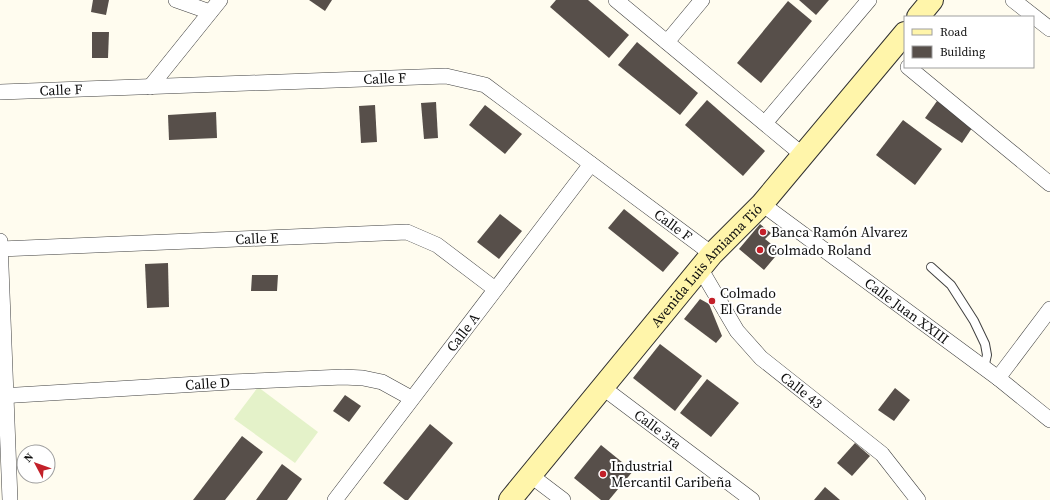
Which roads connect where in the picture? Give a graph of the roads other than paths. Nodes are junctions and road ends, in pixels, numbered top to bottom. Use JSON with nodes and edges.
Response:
{"nodes":[{"id":1,"x":176,"y":0,"type":"edge"},
{"id":2,"x":220,"y":0,"type":"edge"},
{"id":3,"x":616,"y":0,"type":"edge"},
{"id":4,"x":702,"y":0,"type":"edge"},
{"id":5,"x":869,"y":0,"type":"edge"},
{"id":6,"x":1013,"y":0,"type":"edge"},
{"id":7,"x":210,"y":12,"type":"junction"},
{"id":8,"x":1033,"y":16,"type":"edge"},
{"id":9,"x":1034,"y":16,"type":"edge"},
{"id":10,"x":1050,"y":29,"type":"edge"},
{"id":11,"x":904,"y":36,"type":"edge"},
{"id":12,"x":667,"y":42,"type":"junction"},
{"id":13,"x":897,"y":58,"type":"edge"},
{"id":14,"x":909,"y":68,"type":"edge"},
{"id":15,"x":150,"y":87,"type":"junction"},
{"id":16,"x":0,"y":92,"type":"edge"},
{"id":17,"x":765,"y":123,"type":"junction"},
{"id":18,"x":804,"y":156,"type":"junction"},
{"id":19,"x":590,"y":164,"type":"junction"},
{"id":20,"x":1050,"y":184,"type":"edge"},
{"id":21,"x":762,"y":204,"type":"junction"},
{"id":22,"x":0,"y":241,"type":"edge"},
{"id":23,"x":0,"y":249,"type":"edge"},
{"id":24,"x":706,"y":261,"type":"junction"},
{"id":25,"x":931,"y":267,"type":"dead end"},
{"id":26,"x":495,"y":289,"type":"junction"},
{"id":27,"x":1050,"y":309,"type":"edge"},
{"id":28,"x":984,"y":368,"type":"junction"},
{"id":29,"x":998,"y":378,"type":"junction"},
{"id":30,"x":602,"y":387,"type":"junction"},
{"id":31,"x":4,"y":396,"type":"edge"},
{"id":32,"x":412,"y":398,"type":"junction"},
{"id":33,"x":1050,"y":420,"type":"edge"},
{"id":34,"x":530,"y":475,"type":"junction"},
{"id":35,"x":10,"y":500,"type":"edge"},
{"id":36,"x":335,"y":500,"type":"edge"},
{"id":37,"x":510,"y":500,"type":"edge"},
{"id":38,"x":563,"y":500,"type":"edge"},
{"id":39,"x":752,"y":500,"type":"edge"},
{"id":40,"x":918,"y":500,"type":"edge"}],
"edges":[{"from":1,"to":7,"type":"street"},
{"from":2,"to":7,"type":"street"},
{"from":3,"to":12,"type":"street"},
{"from":4,"to":12,"type":"street"},
{"from":5,"to":17,"type":"street"},
{"from":6,"to":8,"type":"street"},
{"from":7,"to":15,"type":"street"},
{"from":9,"to":10,"type":"street"},
{"from":11,"to":13,"type":"main road","name":"Avenida Luis Amiama Tió"},
{"from":12,"to":17,"type":"street"},
{"from":13,"to":18,"type":"main road","name":"Avenida Luis Amiama Tió"},
{"from":14,"to":20,"type":"street"},
{"from":15,"to":16,"type":"street","name":"Calle F"},
{"from":15,"to":19,"type":"street","name":"Calle F"},
{"from":17,"to":18,"type":"street"},
{"from":18,"to":21,"type":"main road","name":"Avenida Luis Amiama Tió"},
{"from":19,"to":24,"type":"street","name":"Calle F"},
{"from":19,"to":26,"type":"street","name":"Calle A"},
{"from":21,"to":24,"type":"main road","name":"Avenida Luis Amiama Tió"},
{"from":21,"to":28,"type":"street","name":"Calle Juan XXIII"},
{"from":22,"to":23,"type":"street"},
{"from":23,"to":26,"type":"street","name":"Calle E"},
{"from":23,"to":31,"type":"street"},
{"from":24,"to":30,"type":"main road","name":"Avenida Luis Amiama Tió"},
{"from":24,"to":40,"type":"street","name":"Calle 43"},
{"from":25,"to":28,"type":"lane"},
{"from":26,"to":32,"type":"street","name":"Calle A"},
{"from":27,"to":29,"type":"street"},
{"from":28,"to":29,"type":"street","name":"Calle Juan XXIII"},
{"from":29,"to":33,"type":"street","name":"Calle Juan XXIII"},
{"from":30,"to":34,"type":"main road","name":"Avenida Luis Amiama Tió"},
{"from":30,"to":39,"type":"street","name":"Calle 3ra"},
{"from":31,"to":32,"type":"street","name":"Calle D"},
{"from":31,"to":35,"type":"street"},
{"from":32,"to":36,"type":"street","name":"Calle A"},
{"from":34,"to":37,"type":"main road","name":"Avenida Luis Amiama Tió"},
{"from":34,"to":38,"type":"street"}]}
